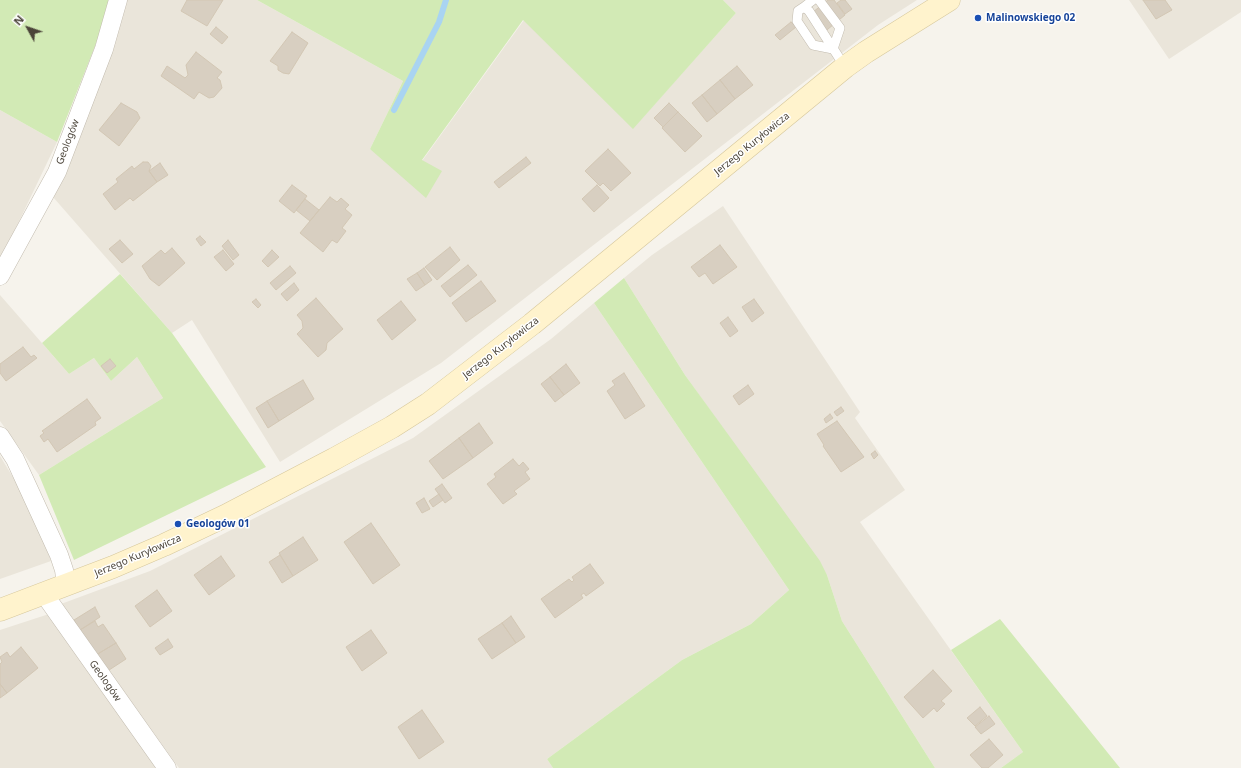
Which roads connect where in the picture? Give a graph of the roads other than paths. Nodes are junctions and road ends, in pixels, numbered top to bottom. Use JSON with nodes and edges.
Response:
{"nodes":[{"id":1,"x":118,"y":0,"type":"edge"},
{"id":2,"x":813,"y":0,"type":"edge"},
{"id":3,"x":819,"y":0,"type":"edge"},
{"id":4,"x":949,"y":0,"type":"edge"},
{"id":5,"x":804,"y":6,"type":"junction"},
{"id":6,"x":833,"y":49,"type":"junction"},
{"id":7,"x":845,"y":67,"type":"junction"},
{"id":8,"x":0,"y":276,"type":"edge"},
{"id":9,"x":0,"y":436,"type":"edge"},
{"id":10,"x":66,"y":586,"type":"junction"},
{"id":11,"x":44,"y":594,"type":"junction"},
{"id":12,"x":0,"y":610,"type":"edge"},
{"id":13,"x":167,"y":768,"type":"edge"}],
"edges":[{"from":1,"to":8,"type":"street","name":"Geologów"},
{"from":2,"to":5,"type":"lane"},
{"from":3,"to":6,"type":"lane"},
{"from":4,"to":7,"type":"street","name":"Jerzego Kuryłowicza"},
{"from":5,"to":6,"type":"lane"},
{"from":5,"to":6,"type":"lane"},
{"from":6,"to":7,"type":"lane"},
{"from":7,"to":10,"type":"street","name":"Jerzego Kuryłowicza"},
{"from":9,"to":10,"type":"street"},
{"from":10,"to":11,"type":"street","name":"Jerzego Kuryłowicza"},
{"from":11,"to":12,"type":"street","name":"Jerzego Kuryłowicza"},
{"from":11,"to":13,"type":"street","name":"Geologów"}]}
